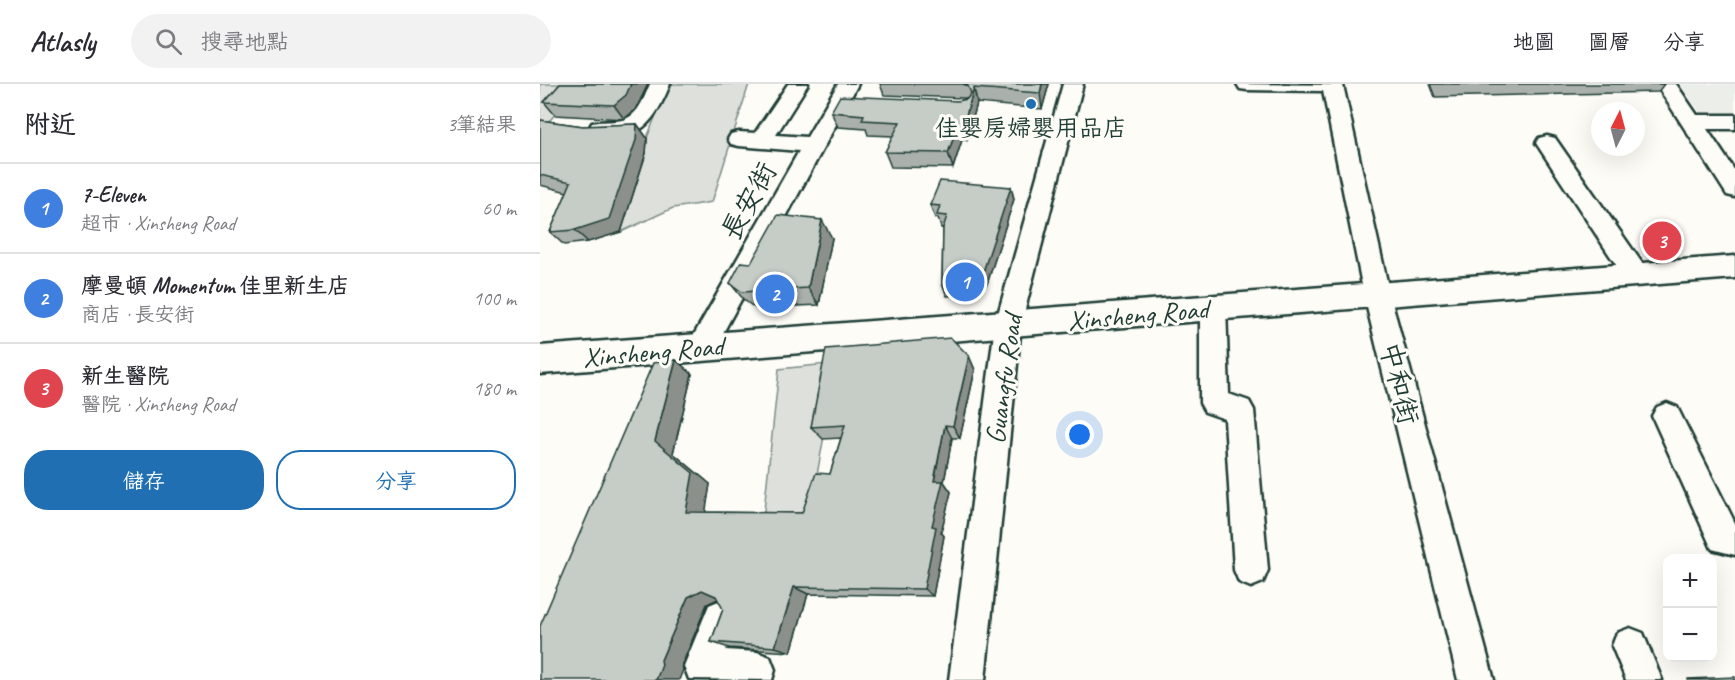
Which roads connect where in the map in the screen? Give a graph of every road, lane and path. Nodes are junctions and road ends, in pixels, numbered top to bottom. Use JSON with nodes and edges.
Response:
{"nodes":[{"id":1,"x":660,"y":84,"type":"edge"},
{"id":2,"x":798,"y":84,"type":"edge"},
{"id":3,"x":1073,"y":84,"type":"edge"},
{"id":4,"x":1248,"y":84,"type":"edge"},
{"id":5,"x":1666,"y":84,"type":"edge"},
{"id":6,"x":1333,"y":85,"type":"edge"},
{"id":7,"x":843,"y":93,"type":"edge"},
{"id":8,"x":864,"y":103,"type":"edge"},
{"id":9,"x":1692,"y":122,"type":"junction"},
{"id":10,"x":1735,"y":122,"type":"edge"},
{"id":11,"x":582,"y":126,"type":"edge"},
{"id":12,"x":1547,"y":143,"type":"dead end"},
{"id":13,"x":814,"y":145,"type":"junction"},
{"id":14,"x":1735,"y":189,"type":"edge"},
{"id":15,"x":1735,"y":267,"type":"edge"},
{"id":16,"x":1635,"y":273,"type":"junction"},
{"id":17,"x":1377,"y":295,"type":"junction"},
{"id":18,"x":1213,"y":307,"type":"junction"},
{"id":19,"x":1008,"y":325,"type":"junction"},
{"id":20,"x":701,"y":347,"type":"junction"},
{"id":21,"x":663,"y":351,"type":"junction"},
{"id":22,"x":540,"y":360,"type":"edge"},
{"id":23,"x":650,"y":384,"type":"edge"},
{"id":24,"x":1667,"y":416,"type":"dead end"},
{"id":25,"x":1735,"y":539,"type":"edge"},
{"id":26,"x":1251,"y":570,"type":"dead end"},
{"id":27,"x":721,"y":616,"type":"edge"},
{"id":28,"x":1630,"y":646,"type":"dead end"},
{"id":29,"x":754,"y":680,"type":"edge"},
{"id":30,"x":967,"y":680,"type":"edge"},
{"id":31,"x":1476,"y":680,"type":"edge"},
{"id":32,"x":1644,"y":680,"type":"edge"}],
"edges":[{"from":1,"to":11,"type":"street"},
{"from":2,"to":13,"type":"street"},
{"from":3,"to":19,"type":"street","name":"Guangfu Road"},
{"from":4,"to":6,"type":"street"},
{"from":5,"to":9,"type":"street"},
{"from":6,"to":17,"type":"street","name":"中和街"},
{"from":7,"to":8,"type":"street"},
{"from":7,"to":13,"type":"street","name":"長安街"},
{"from":9,"to":10,"type":"street"},
{"from":9,"to":14,"type":"street"},
{"from":12,"to":16,"type":"street"},
{"from":13,"to":20,"type":"street","name":"長安街"},
{"from":15,"to":16,"type":"main road","name":"Xinsheng Road"},
{"from":16,"to":17,"type":"main road","name":"Xinsheng Road"},
{"from":17,"to":18,"type":"main road","name":"Xinsheng Road"},
{"from":17,"to":31,"type":"street","name":"中和街"},
{"from":18,"to":19,"type":"main road","name":"Xinsheng Road"},
{"from":18,"to":26,"type":"street"},
{"from":19,"to":20,"type":"main road","name":"Xinsheng Road"},
{"from":19,"to":30,"type":"street","name":"Guangfu Road"},
{"from":20,"to":21,"type":"main road","name":"Xinsheng Road"},
{"from":21,"to":22,"type":"main road","name":"Xinsheng Road"},
{"from":21,"to":23,"type":"street"},
{"from":24,"to":25,"type":"street"},
{"from":27,"to":29,"type":"street"},
{"from":28,"to":32,"type":"street"}]}
